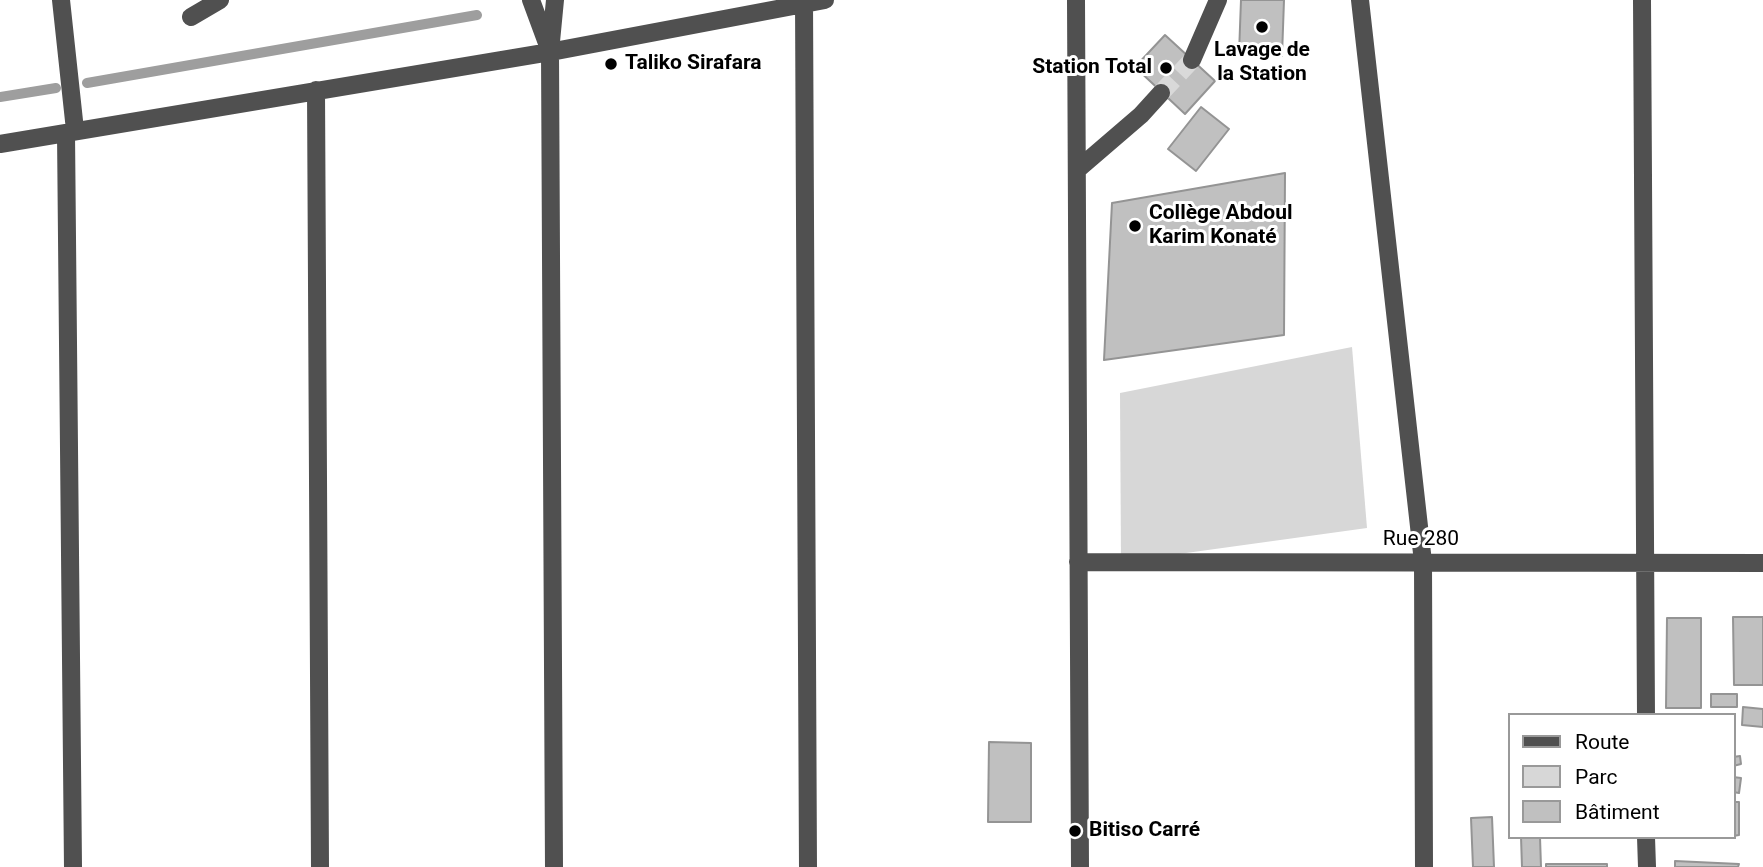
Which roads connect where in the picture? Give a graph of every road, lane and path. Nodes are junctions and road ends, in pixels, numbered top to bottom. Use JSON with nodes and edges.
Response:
{"nodes":[{"id":1,"x":61,"y":0,"type":"edge"},
{"id":2,"x":220,"y":0,"type":"edge"},
{"id":3,"x":531,"y":0,"type":"edge"},
{"id":4,"x":555,"y":0,"type":"edge"},
{"id":5,"x":825,"y":0,"type":"edge"},
{"id":6,"x":1076,"y":0,"type":"edge"},
{"id":7,"x":1218,"y":0,"type":"edge"},
{"id":8,"x":1360,"y":0,"type":"edge"},
{"id":9,"x":1642,"y":0,"type":"edge"},
{"id":10,"x":804,"y":2,"type":"edge"},
{"id":11,"x":191,"y":17,"type":"dead end"},
{"id":12,"x":550,"y":52,"type":"junction"},
{"id":13,"x":1192,"y":60,"type":"tunnel mouth"},
{"id":14,"x":316,"y":90,"type":"junction"},
{"id":15,"x":1161,"y":93,"type":"tunnel mouth"},
{"id":16,"x":70,"y":132,"type":"junction"},
{"id":17,"x":0,"y":144,"type":"edge"},
{"id":18,"x":1077,"y":170,"type":"junction"},
{"id":19,"x":1078,"y":562,"type":"junction"},
{"id":20,"x":1423,"y":562,"type":"junction"},
{"id":21,"x":1645,"y":563,"type":"junction"},
{"id":22,"x":1763,"y":563,"type":"edge"},
{"id":23,"x":1646,"y":713,"type":"edge"},
{"id":24,"x":1646,"y":839,"type":"edge"},
{"id":25,"x":73,"y":867,"type":"edge"},
{"id":26,"x":320,"y":867,"type":"edge"},
{"id":27,"x":554,"y":867,"type":"edge"},
{"id":28,"x":808,"y":867,"type":"edge"},
{"id":29,"x":1080,"y":867,"type":"edge"},
{"id":30,"x":1424,"y":867,"type":"edge"},
{"id":31,"x":1647,"y":867,"type":"edge"}],
"edges":[{"from":1,"to":16,"type":"street"},
{"from":2,"to":11,"type":"street"},
{"from":3,"to":12,"type":"street"},
{"from":4,"to":12,"type":"street"},
{"from":5,"to":10,"type":"street"},
{"from":6,"to":18,"type":"street"},
{"from":7,"to":13,"type":"street"},
{"from":8,"to":20,"type":"street"},
{"from":9,"to":21,"type":"street"},
{"from":10,"to":12,"type":"street"},
{"from":10,"to":28,"type":"street"},
{"from":12,"to":14,"type":"street"},
{"from":12,"to":27,"type":"street"},
{"from":14,"to":16,"type":"street"},
{"from":14,"to":26,"type":"street"},
{"from":15,"to":18,"type":"street"},
{"from":16,"to":17,"type":"street"},
{"from":16,"to":25,"type":"street"},
{"from":18,"to":19,"type":"street"},
{"from":19,"to":20,"type":"street","name":"Rue 280"},
{"from":19,"to":29,"type":"street"},
{"from":20,"to":21,"type":"street","name":"Rue 280"},
{"from":20,"to":30,"type":"street"},
{"from":21,"to":22,"type":"street","name":"Rue 280"},
{"from":21,"to":23,"type":"street"},
{"from":24,"to":31,"type":"street"}]}
